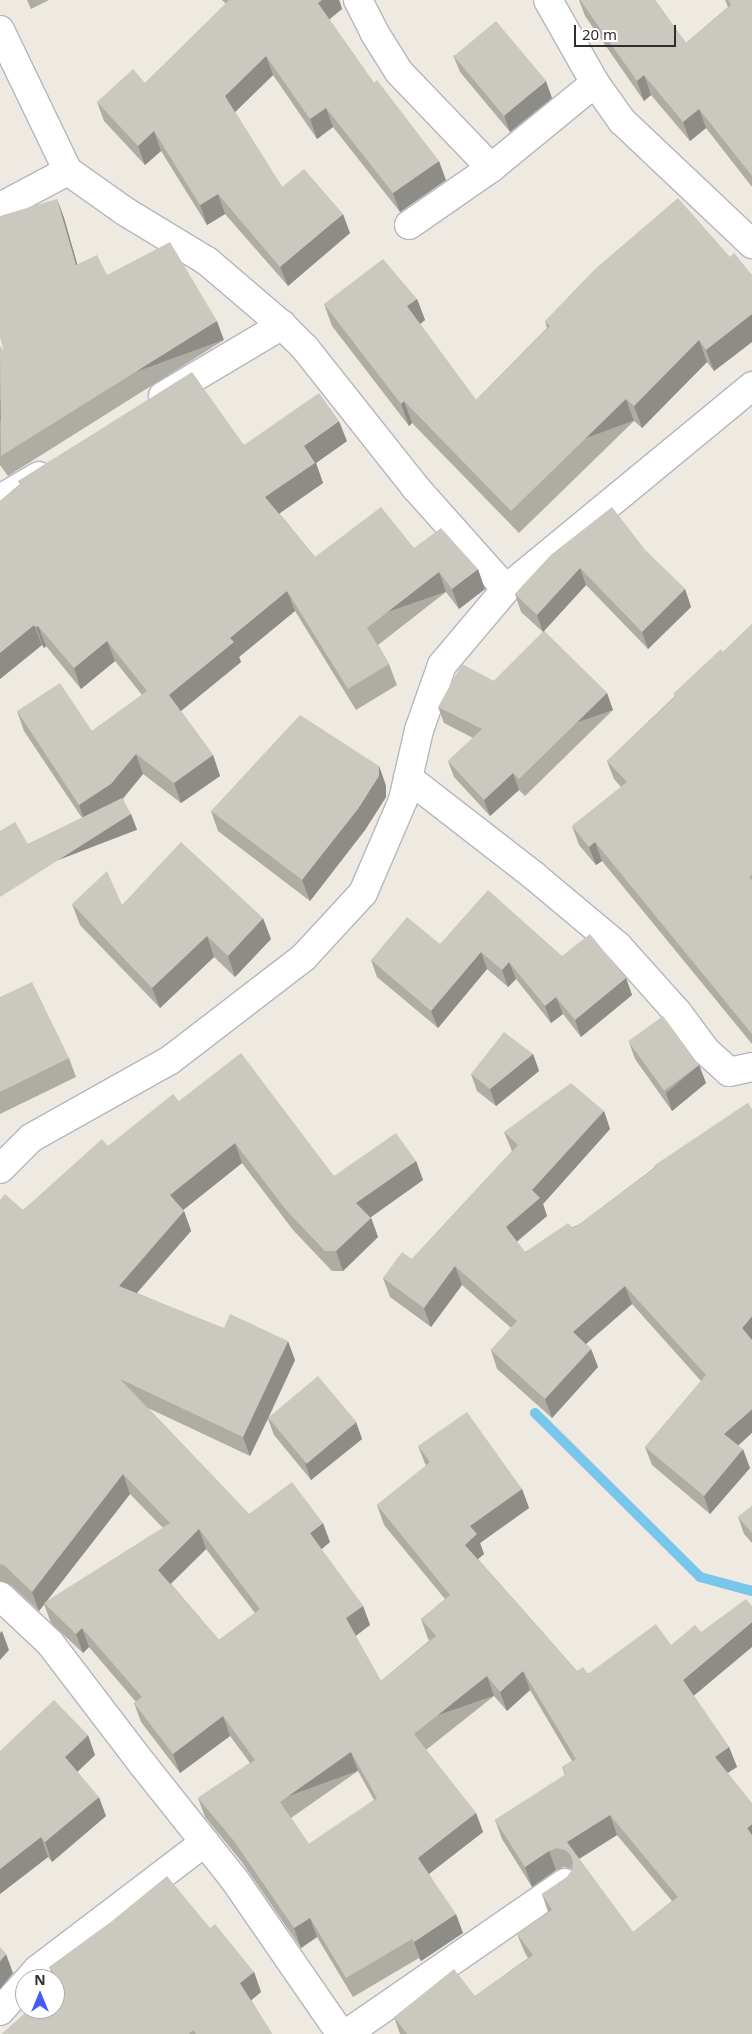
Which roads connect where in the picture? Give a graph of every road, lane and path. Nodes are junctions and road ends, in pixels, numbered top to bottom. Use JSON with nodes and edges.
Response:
{"nodes":[{"id":1,"x":358,"y":0,"type":"edge"},
{"id":2,"x":548,"y":0,"type":"edge"},
{"id":3,"x":0,"y":30,"type":"edge"},
{"id":4,"x":595,"y":83,"type":"junction"},
{"id":5,"x":491,"y":168,"type":"junction"},
{"id":6,"x":68,"y":171,"type":"junction"},
{"id":7,"x":0,"y":207,"type":"edge"},
{"id":8,"x":409,"y":225,"type":"dead end"},
{"id":9,"x":752,"y":244,"type":"edge"},
{"id":10,"x":282,"y":325,"type":"junction"},
{"id":11,"x":752,"y":386,"type":"edge"},
{"id":12,"x":141,"y":410,"type":"edge"},
{"id":13,"x":62,"y":461,"type":"edge"},
{"id":14,"x":0,"y":499,"type":"edge"},
{"id":15,"x":506,"y":589,"type":"junction"},
{"id":16,"x":408,"y":778,"type":"junction"},
{"id":17,"x":752,"y":1067,"type":"edge"},
{"id":18,"x":0,"y":1169,"type":"edge"},
{"id":19,"x":0,"y":1596,"type":"edge"},
{"id":20,"x":204,"y":1842,"type":"junction"},
{"id":21,"x":565,"y":1883,"type":"edge"},
{"id":22,"x":38,"y":1969,"type":"edge"},
{"id":23,"x":15,"y":1995,"type":"edge"},
{"id":24,"x":0,"y":2012,"type":"edge"},
{"id":25,"x":341,"y":2034,"type":"edge"},
{"id":26,"x":346,"y":2034,"type":"edge"}],
"edges":[{"from":1,"to":5,"type":"street"},
{"from":2,"to":4,"type":"street"},
{"from":3,"to":6,"type":"street"},
{"from":4,"to":5,"type":"street"},
{"from":4,"to":9,"type":"street"},
{"from":5,"to":8,"type":"street"},
{"from":6,"to":7,"type":"street"},
{"from":6,"to":10,"type":"street"},
{"from":10,"to":12,"type":"street"},
{"from":10,"to":15,"type":"street"},
{"from":11,"to":15,"type":"street"},
{"from":13,"to":14,"type":"street"},
{"from":15,"to":16,"type":"street"},
{"from":16,"to":17,"type":"street"},
{"from":16,"to":18,"type":"street"},
{"from":19,"to":20,"type":"street"},
{"from":20,"to":22,"type":"street"},
{"from":20,"to":25,"type":"street"},
{"from":21,"to":26,"type":"street"},
{"from":23,"to":24,"type":"street"}]}
